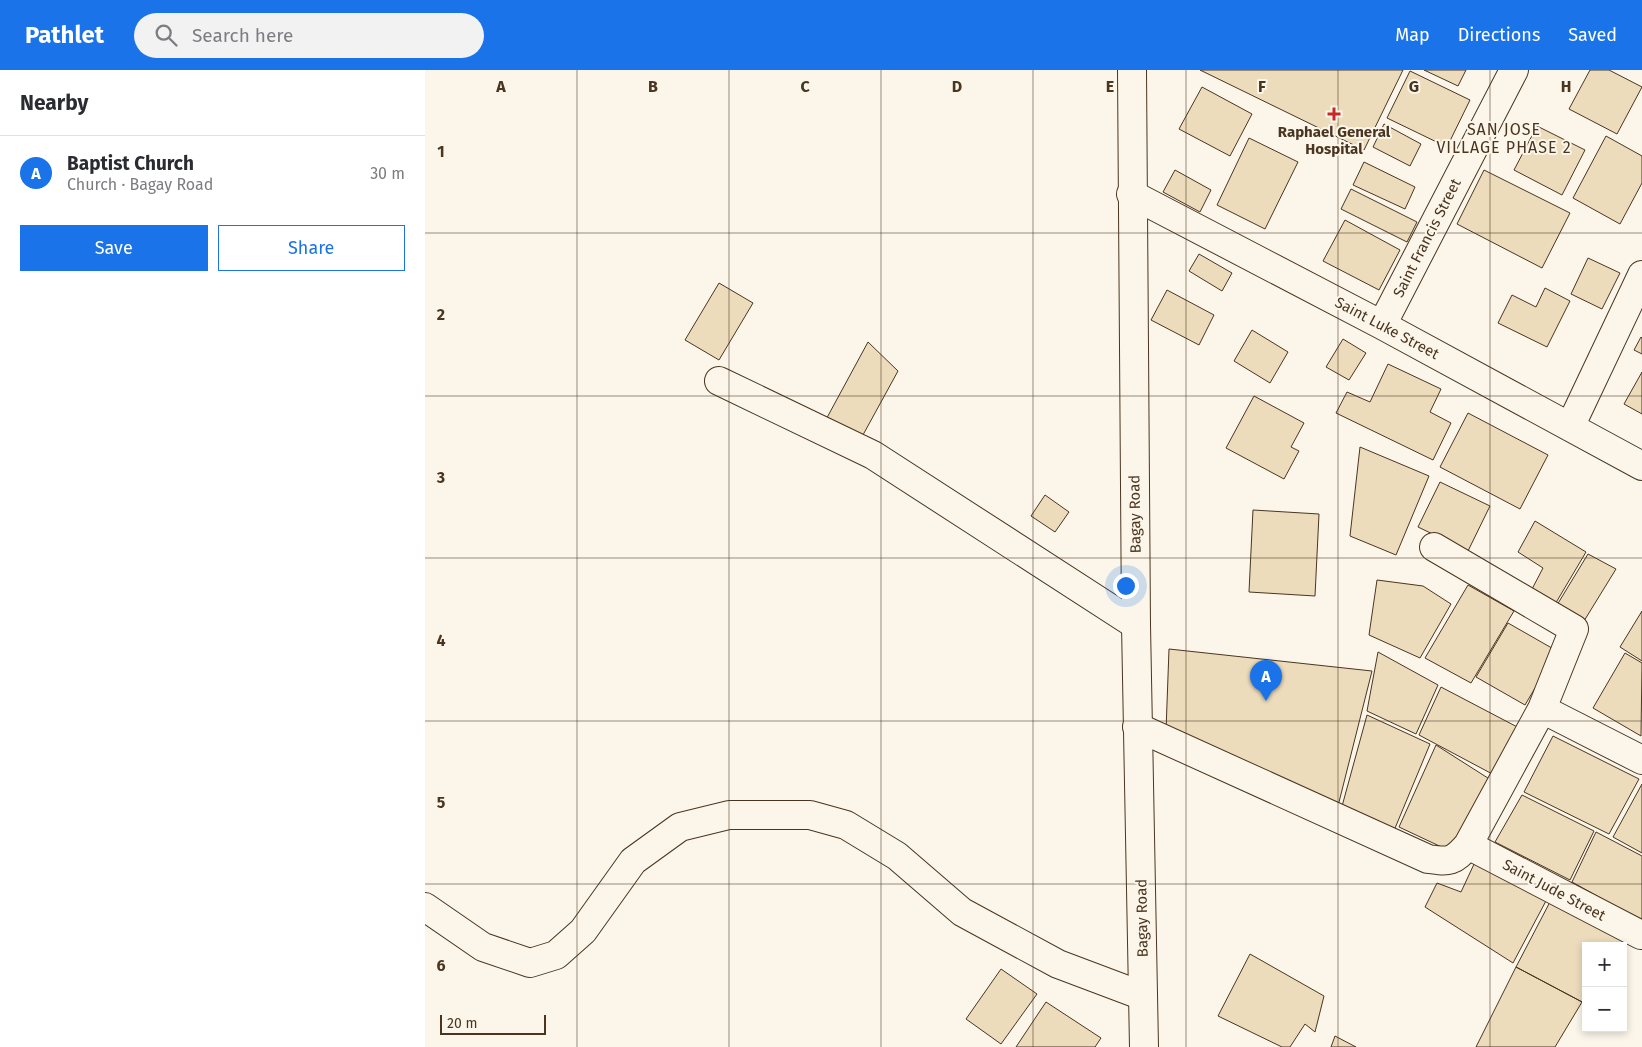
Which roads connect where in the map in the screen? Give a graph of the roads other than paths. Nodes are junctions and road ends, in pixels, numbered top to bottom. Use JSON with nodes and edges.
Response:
{"nodes":[{"id":1,"x":1132,"y":70,"type":"edge"},
{"id":2,"x":1514,"y":70,"type":"edge"},
{"id":3,"x":1131,"y":194,"type":"junction"},
{"id":4,"x":1642,"y":274,"type":"edge"},
{"id":5,"x":1382,"y":325,"type":"junction"},
{"id":6,"x":719,"y":381,"type":"dead end"},
{"id":7,"x":1570,"y":426,"type":"junction"},
{"id":8,"x":1642,"y":466,"type":"edge"},
{"id":9,"x":1434,"y":547,"type":"dead end"},
{"id":10,"x":1136,"y":625,"type":"junction"},
{"id":11,"x":1542,"y":709,"type":"junction"},
{"id":12,"x":1137,"y":727,"type":"junction"},
{"id":13,"x":1642,"y":760,"type":"edge"},
{"id":14,"x":1468,"y":845,"type":"junction"},
{"id":15,"x":425,"y":907,"type":"edge"},
{"id":16,"x":1641,"y":935,"type":"edge"},
{"id":17,"x":1143,"y":996,"type":"junction"},
{"id":18,"x":1145,"y":1047,"type":"edge"}],
"edges":[{"from":1,"to":3,"type":"street","name":"Bagay Road"},
{"from":2,"to":5,"type":"street","name":"Saint Francis Street"},
{"from":3,"to":5,"type":"street","name":"Saint Luke Street"},
{"from":3,"to":10,"type":"street","name":"Bagay Road"},
{"from":4,"to":7,"type":"street"},
{"from":5,"to":7,"type":"street","name":"Saint Luke Street"},
{"from":6,"to":10,"type":"street"},
{"from":7,"to":8,"type":"street","name":"Saint Luke Street"},
{"from":9,"to":11,"type":"street"},
{"from":10,"to":12,"type":"street","name":"Bagay Road"},
{"from":11,"to":13,"type":"street"},
{"from":11,"to":14,"type":"street"},
{"from":12,"to":14,"type":"street"},
{"from":12,"to":17,"type":"street","name":"Bagay Road"},
{"from":14,"to":16,"type":"street","name":"Saint Jude Street"},
{"from":15,"to":17,"type":"street"},
{"from":17,"to":18,"type":"street","name":"Bagay Road"}]}
